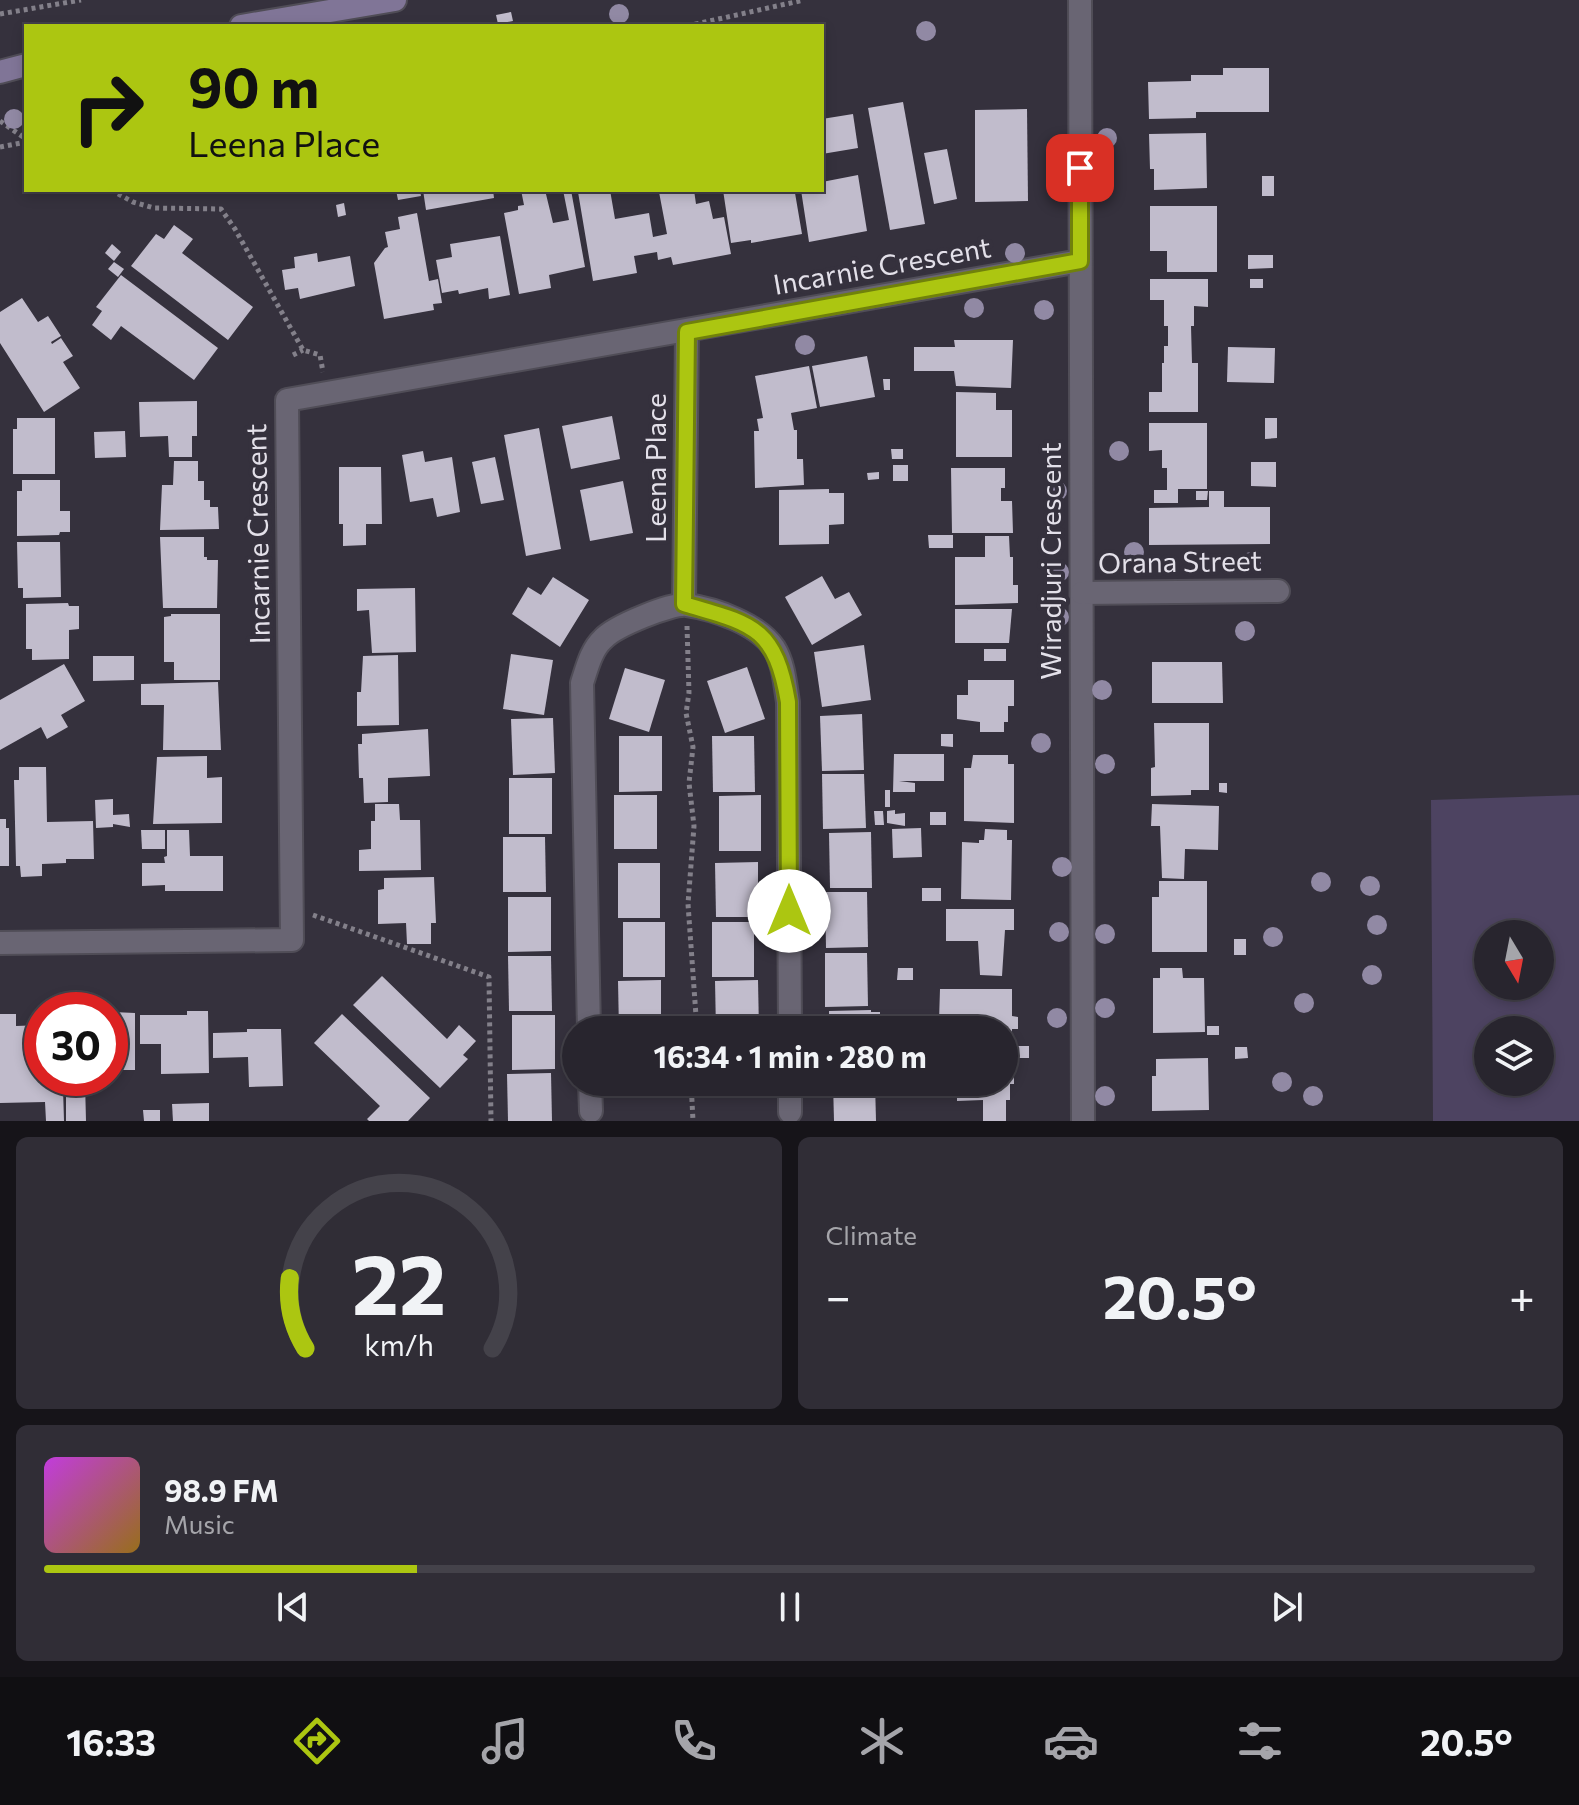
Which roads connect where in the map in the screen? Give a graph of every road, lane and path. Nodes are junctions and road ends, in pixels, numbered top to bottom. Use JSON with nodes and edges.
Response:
{"nodes":[{"id":1,"x":81,"y":0,"type":"edge"},
{"id":2,"x":395,"y":0,"type":"edge"},
{"id":3,"x":804,"y":0,"type":"edge"},
{"id":4,"x":1080,"y":0,"type":"edge"},
{"id":5,"x":0,"y":14,"type":"edge"},
{"id":6,"x":253,"y":24,"type":"edge"},
{"id":7,"x":696,"y":24,"type":"edge"},
{"id":8,"x":24,"y":66,"type":"edge"},
{"id":9,"x":0,"y":72,"type":"edge"},
{"id":10,"x":0,"y":121,"type":"edge"},
{"id":11,"x":24,"y":139,"type":"edge"},
{"id":12,"x":24,"y":141,"type":"edge"},
{"id":13,"x":0,"y":147,"type":"edge"},
{"id":14,"x":115,"y":192,"type":"edge"},
{"id":15,"x":1080,"y":261,"type":"junction"},
{"id":16,"x":687,"y":332,"type":"junction"},
{"id":17,"x":303,"y":350,"type":"junction"},
{"id":18,"x":293,"y":355,"type":"dead end"},
{"id":19,"x":328,"y":392,"type":"junction"},
{"id":20,"x":1278,"y":591,"type":"dead end"},
{"id":21,"x":1082,"y":593,"type":"junction"},
{"id":22,"x":684,"y":604,"type":"junction"},
{"id":23,"x":292,"y":908,"type":"junction"},
{"id":24,"x":0,"y":943,"type":"edge"},
{"id":25,"x":589,"y":1016,"type":"edge"},
{"id":26,"x":696,"y":1016,"type":"edge"},
{"id":27,"x":790,"y":1016,"type":"edge"},
{"id":28,"x":590,"y":1096,"type":"edge"},
{"id":29,"x":692,"y":1096,"type":"edge"},
{"id":30,"x":790,"y":1096,"type":"edge"},
{"id":31,"x":591,"y":1111,"type":"dead end"},
{"id":32,"x":790,"y":1112,"type":"dead end"},
{"id":33,"x":491,"y":1121,"type":"edge"},
{"id":34,"x":693,"y":1121,"type":"edge"},
{"id":35,"x":1083,"y":1121,"type":"edge"}],
"edges":[{"from":1,"to":5,"type":"path"},
{"from":2,"to":6,"type":"main road"},
{"from":3,"to":7,"type":"path"},
{"from":4,"to":15,"type":"street","name":"Wiradjuri Crescent"},
{"from":8,"to":9,"type":"main road"},
{"from":10,"to":11,"type":"path"},
{"from":12,"to":13,"type":"path"},
{"from":14,"to":17,"type":"path"},
{"from":15,"to":16,"type":"street","name":"Incarnie Crescent"},
{"from":15,"to":21,"type":"street","name":"Wiradjuri Crescent"},
{"from":16,"to":19,"type":"street","name":"Incarnie Crescent"},
{"from":16,"to":22,"type":"street","name":"Leena Place"},
{"from":17,"to":18,"type":"path"},
{"from":17,"to":19,"type":"path"},
{"from":19,"to":23,"type":"street","name":"Incarnie Crescent"},
{"from":20,"to":21,"type":"street","name":"Orana Street"},
{"from":21,"to":35,"type":"street","name":"Wiradjuri Crescent"},
{"from":22,"to":25,"type":"street"},
{"from":22,"to":26,"type":"path"},
{"from":22,"to":27,"type":"street"},
{"from":23,"to":24,"type":"street","name":"Incarnie Crescent"},
{"from":23,"to":33,"type":"path"},
{"from":28,"to":31,"type":"street"},
{"from":29,"to":34,"type":"path"},
{"from":30,"to":32,"type":"street"}]}
